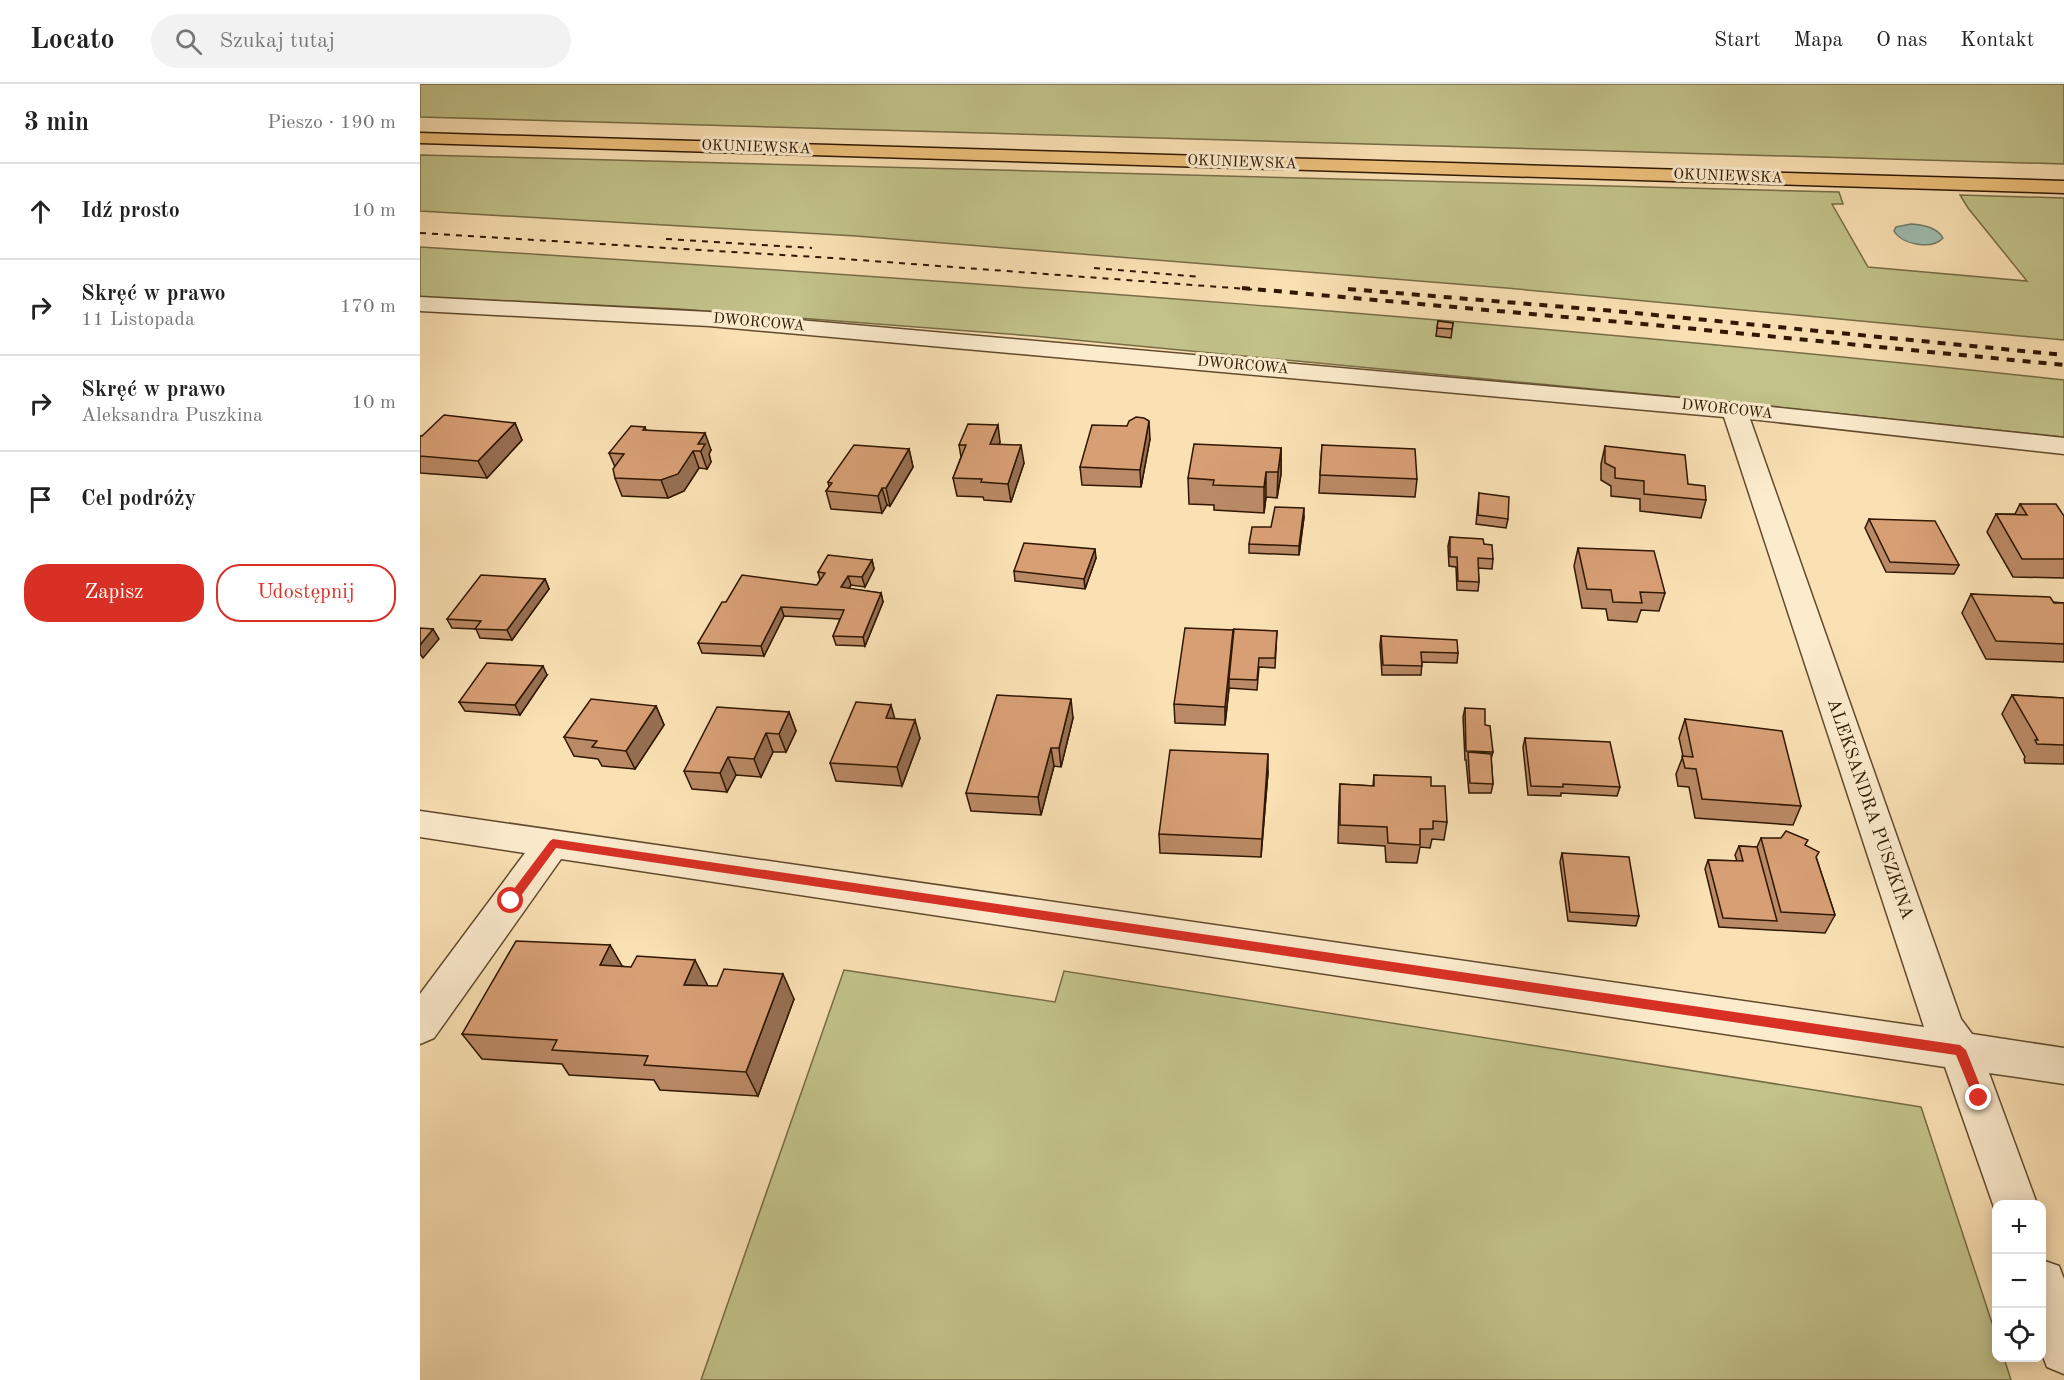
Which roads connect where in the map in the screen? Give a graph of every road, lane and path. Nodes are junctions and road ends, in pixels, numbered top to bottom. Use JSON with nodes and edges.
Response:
{"nodes":[{"id":1,"x":420,"y":138,"type":"edge"},
{"id":2,"x":2064,"y":187,"type":"edge"},
{"id":3,"x":420,"y":304,"type":"edge"},
{"id":4,"x":1734,"y":410,"type":"junction"},
{"id":5,"x":2064,"y":446,"type":"edge"},
{"id":6,"x":420,"y":824,"type":"edge"},
{"id":7,"x":553,"y":843,"type":"junction"},
{"id":8,"x":420,"y":1026,"type":"edge"},
{"id":9,"x":1960,"y":1050,"type":"junction"},
{"id":10,"x":2064,"y":1066,"type":"edge"},
{"id":11,"x":2014,"y":1200,"type":"edge"},
{"id":12,"x":2046,"y":1295,"type":"edge"},
{"id":13,"x":2064,"y":1350,"type":"edge"}],
"edges":[{"from":1,"to":2,"type":"main road","name":"OKUNIEWSKA"},
{"from":3,"to":4,"type":"street","name":"DWORCOWA"},
{"from":4,"to":5,"type":"street","name":"DWORCOWA"},
{"from":4,"to":9,"type":"street","name":"ALEKSANDRA PUSZKINA"},
{"from":6,"to":7,"type":"street"},
{"from":7,"to":8,"type":"street"},
{"from":7,"to":9,"type":"street"},
{"from":9,"to":10,"type":"street"},
{"from":9,"to":11,"type":"street","name":"ALEKSANDRA PUSZKINA"},
{"from":12,"to":13,"type":"street"}]}
